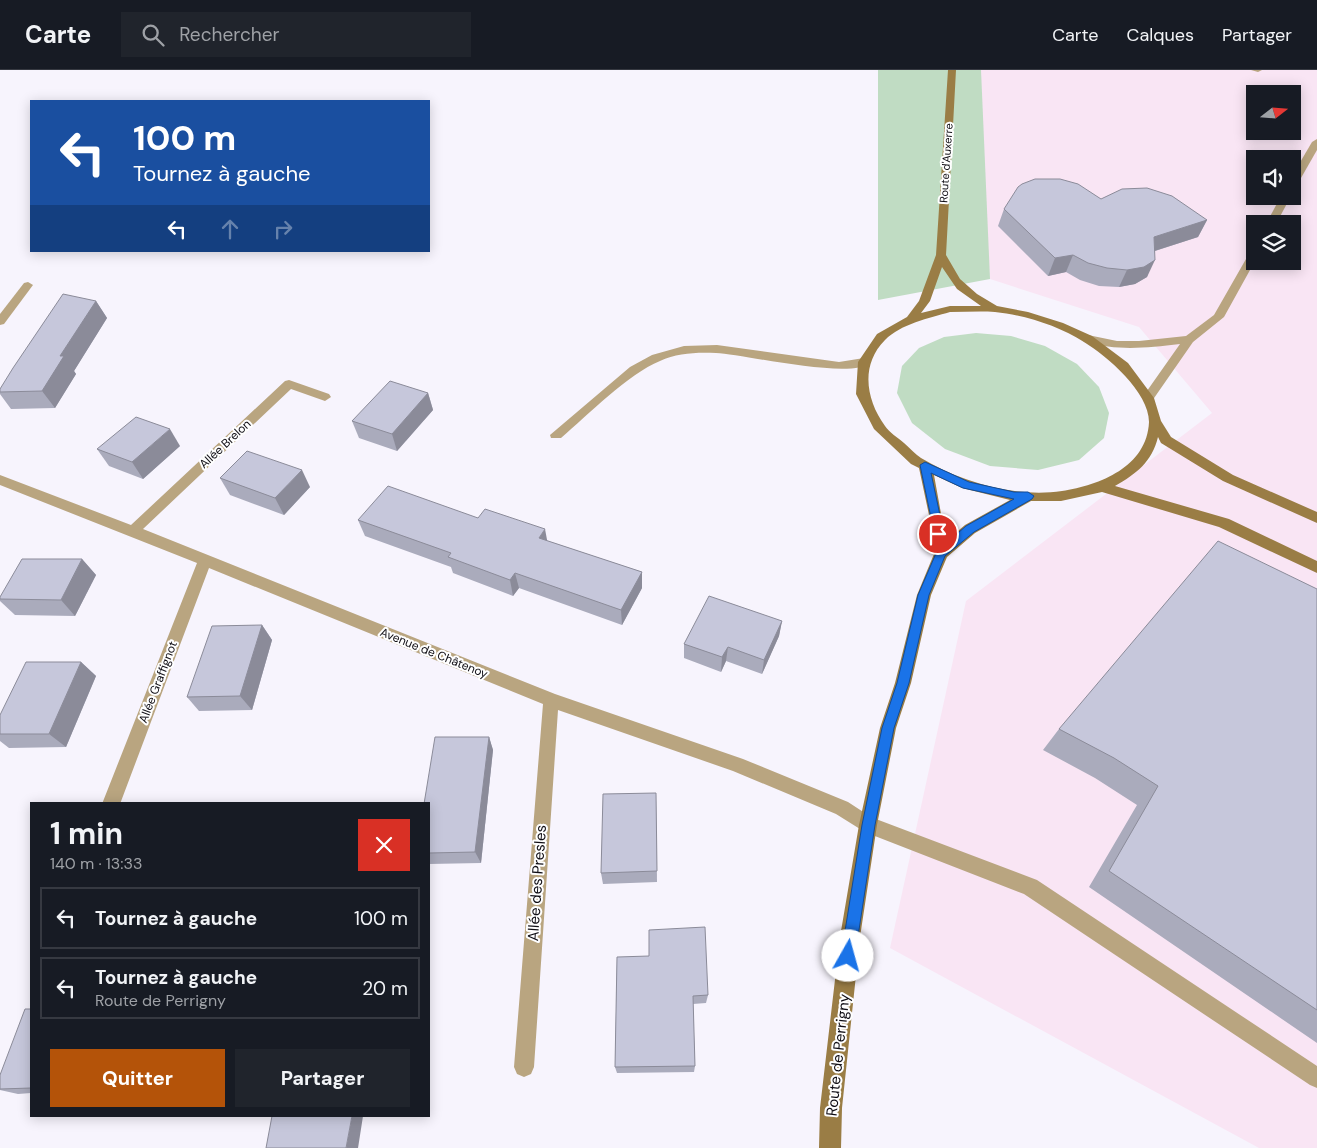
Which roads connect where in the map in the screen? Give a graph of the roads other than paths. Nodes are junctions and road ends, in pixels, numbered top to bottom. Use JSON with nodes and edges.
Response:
{"nodes":[{"id":1,"x":952,"y":70,"type":"edge"},
{"id":2,"x":1317,"y":142,"type":"edge"},
{"id":3,"x":1301,"y":170,"type":"edge"},
{"id":4,"x":941,"y":255,"type":"junction"},
{"id":5,"x":1246,"y":268,"type":"edge"},
{"id":6,"x":28,"y":285,"type":"dead end"},
{"id":7,"x":995,"y":309,"type":"junction"},
{"id":8,"x":911,"y":319,"type":"junction"},
{"id":9,"x":0,"y":322,"type":"edge"},
{"id":10,"x":1088,"y":339,"type":"junction"},
{"id":11,"x":1190,"y":339,"type":"junction"},
{"id":12,"x":864,"y":362,"type":"junction"},
{"id":13,"x":325,"y":397,"type":"dead end"},
{"id":14,"x":1148,"y":398,"type":"junction"},
{"id":15,"x":1155,"y":421,"type":"junction"},
{"id":16,"x":556,"y":436,"type":"dead end"},
{"id":17,"x":925,"y":465,"type":"junction"},
{"id":18,"x":0,"y":480,"type":"edge"},
{"id":19,"x":1102,"y":487,"type":"junction"},
{"id":20,"x":1028,"y":496,"type":"junction"},
{"id":21,"x":1317,"y":518,"type":"edge"},
{"id":22,"x":133,"y":531,"type":"junction"},
{"id":23,"x":941,"y":554,"type":"junction"},
{"id":24,"x":205,"y":560,"type":"junction"},
{"id":25,"x":1317,"y":567,"type":"edge"},
{"id":26,"x":551,"y":700,"type":"junction"},
{"id":27,"x":112,"y":802,"type":"edge"},
{"id":28,"x":868,"y":825,"type":"junction"},
{"id":29,"x":524,"y":1067,"type":"dead end"},
{"id":30,"x":1317,"y":1078,"type":"edge"},
{"id":31,"x":830,"y":1148,"type":"edge"}],
"edges":[{"from":1,"to":4,"type":"street","name":"Route d'Auxerre"},
{"from":2,"to":3,"type":"street"},
{"from":4,"to":7,"type":"street","name":"Route d'Auxerre"},
{"from":4,"to":8,"type":"street","name":"Route d'Auxerre"},
{"from":5,"to":11,"type":"street"},
{"from":6,"to":9,"type":"street"},
{"from":7,"to":8,"type":"street"},
{"from":7,"to":10,"type":"street"},
{"from":8,"to":12,"type":"street"},
{"from":10,"to":11,"type":"street"},
{"from":10,"to":14,"type":"street"},
{"from":11,"to":14,"type":"street"},
{"from":12,"to":16,"type":"street"},
{"from":12,"to":17,"type":"street"},
{"from":13,"to":22,"type":"street","name":"Allée Brelon"},
{"from":14,"to":15,"type":"street"},
{"from":15,"to":19,"type":"street"},
{"from":15,"to":21,"type":"street"},
{"from":17,"to":20,"type":"street"},
{"from":17,"to":23,"type":"street","name":"Route de Perrigny"},
{"from":18,"to":22,"type":"street","name":"Avenue de Châtenoy"},
{"from":19,"to":20,"type":"street"},
{"from":19,"to":25,"type":"street"},
{"from":20,"to":23,"type":"street","name":"Route de Perrigny"},
{"from":22,"to":24,"type":"street","name":"Avenue de Châtenoy"},
{"from":23,"to":28,"type":"street","name":"Route de Perrigny"},
{"from":24,"to":26,"type":"street","name":"Avenue de Châtenoy"},
{"from":24,"to":27,"type":"street","name":"Allée Graffignot"},
{"from":26,"to":28,"type":"street","name":"Avenue de Châtenoy"},
{"from":26,"to":29,"type":"street","name":"Allée des Presles"},
{"from":28,"to":30,"type":"street","name":"Avenue de Châtenoy"},
{"from":28,"to":31,"type":"street","name":"Route de Perrigny"}]}
